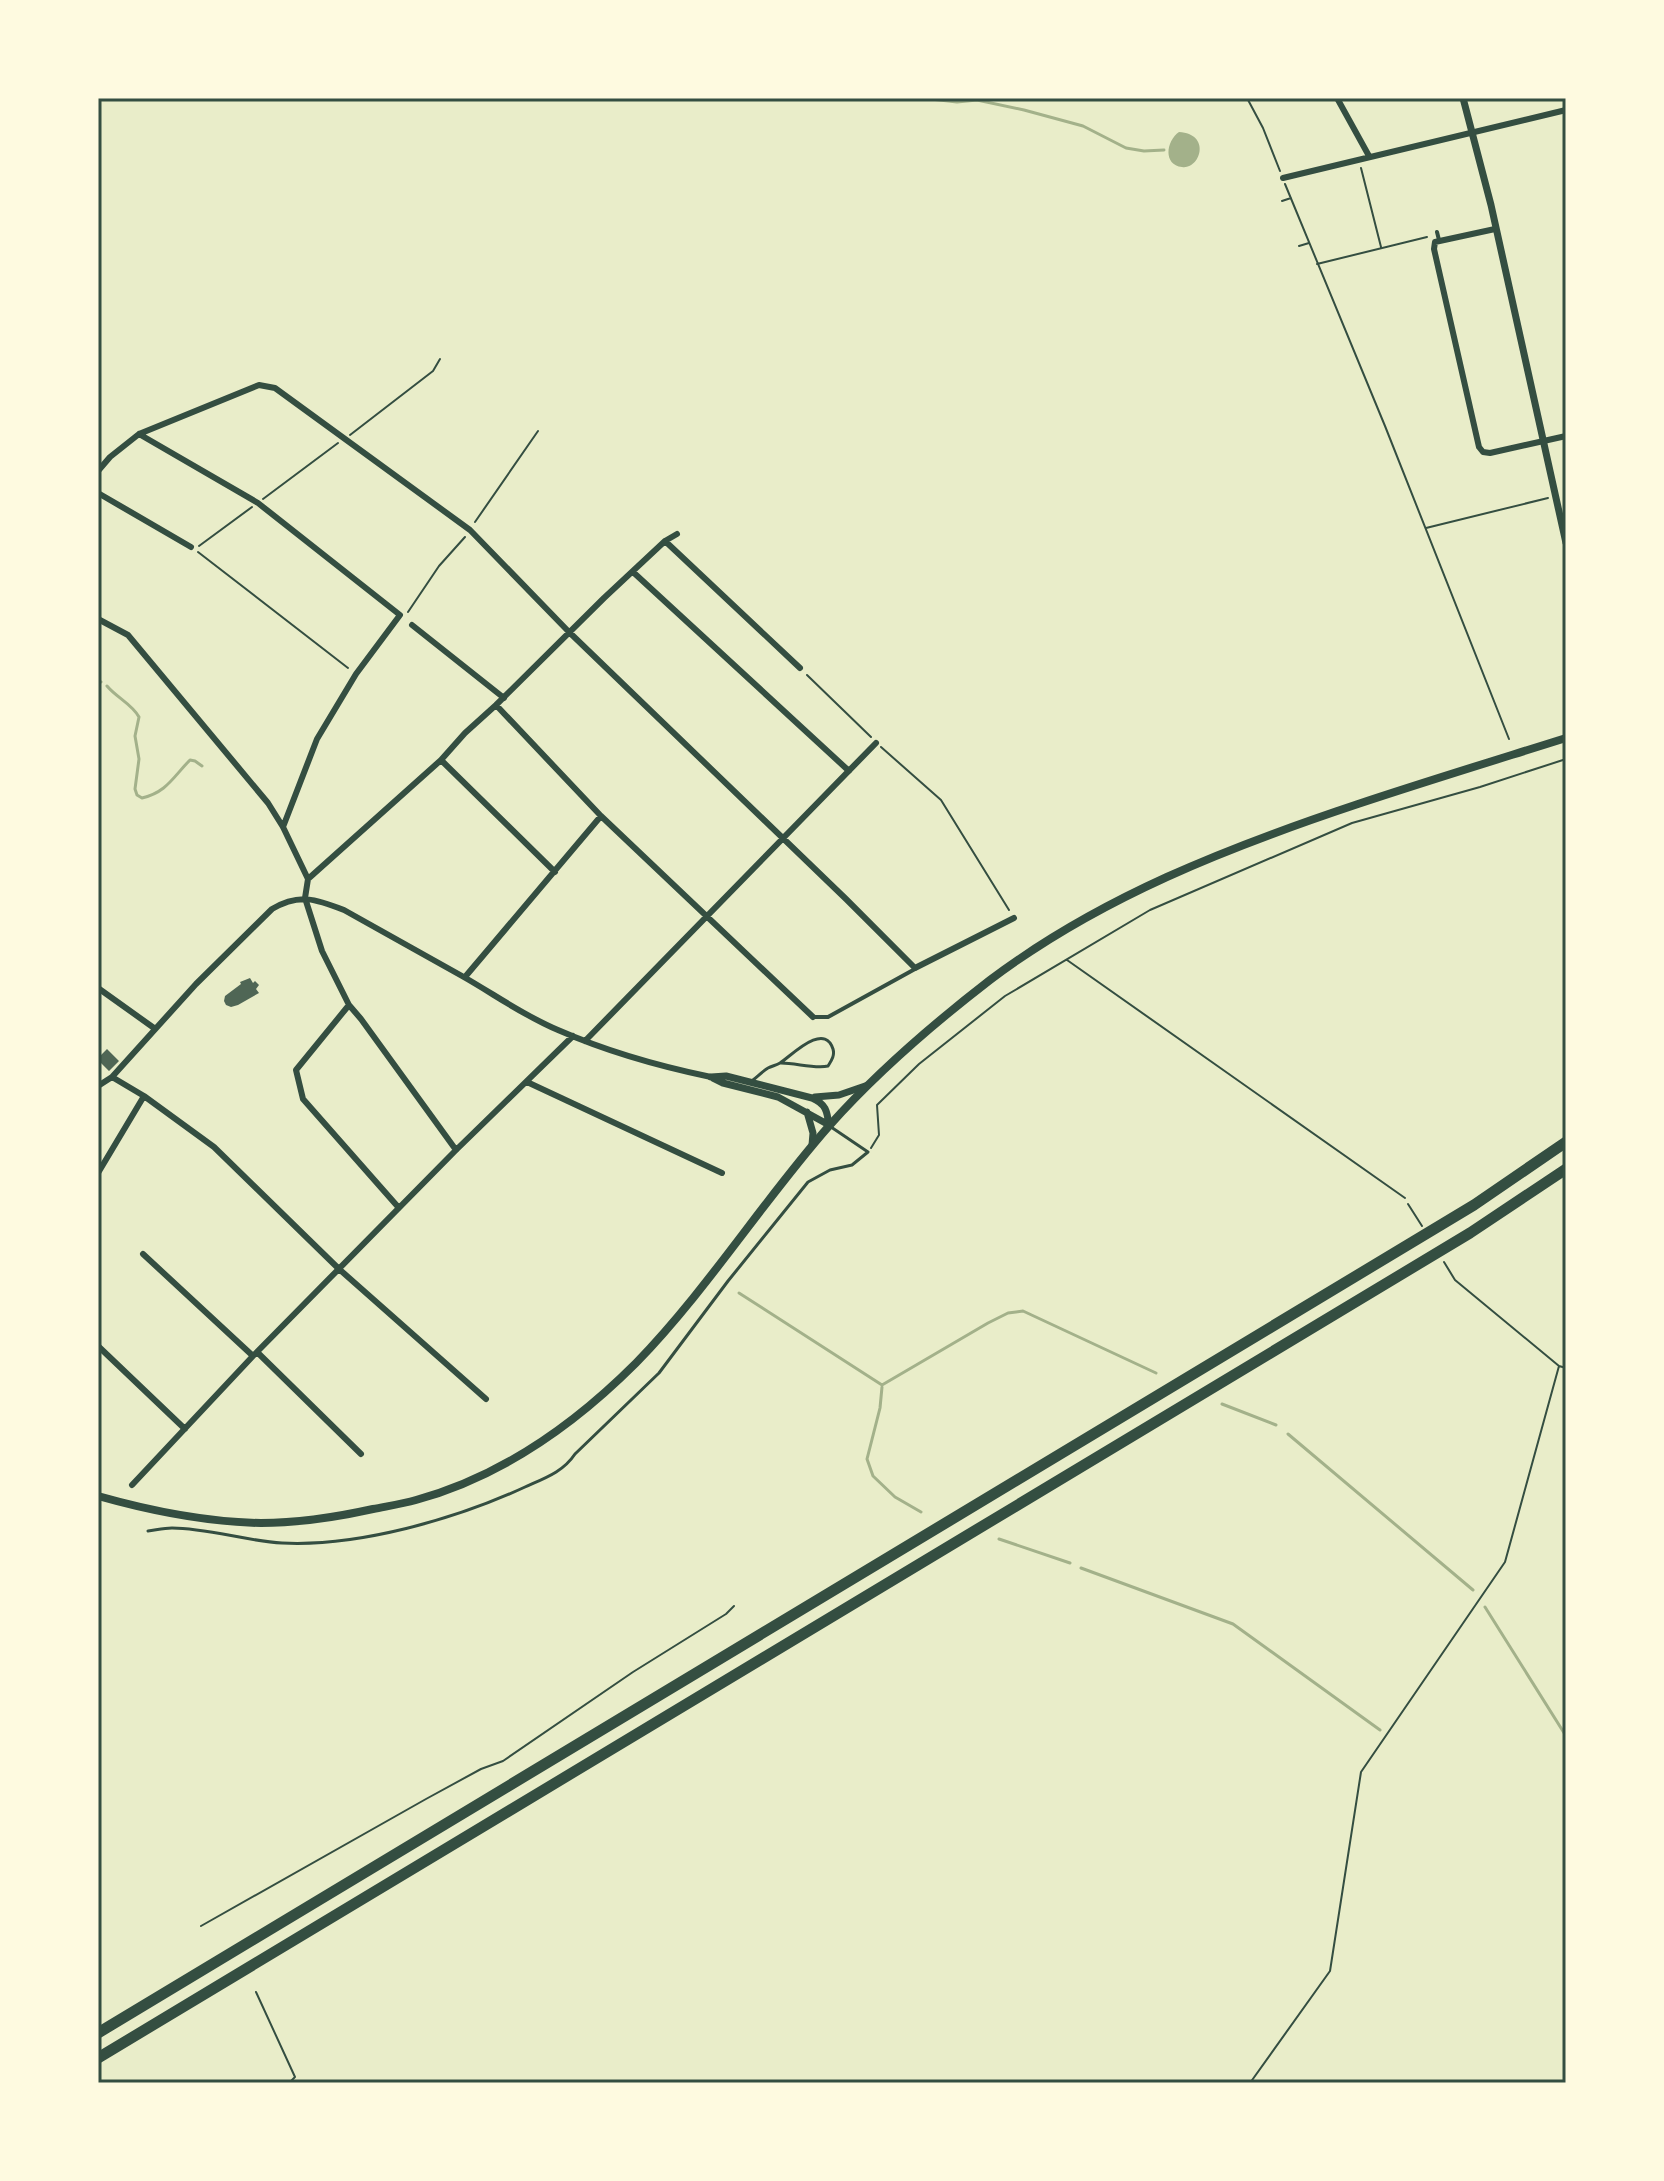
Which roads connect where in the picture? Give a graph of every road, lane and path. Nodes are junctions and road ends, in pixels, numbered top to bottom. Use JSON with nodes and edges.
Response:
{"nodes":[{"id":1,"x":1247,"y":98,"type":"edge"},
{"id":2,"x":1337,"y":98,"type":"edge"},
{"id":3,"x":1463,"y":98,"type":"edge"},
{"id":4,"x":1566,"y":110,"type":"edge"},
{"id":5,"x":1473,"y":133,"type":"junction"},
{"id":6,"x":1415,"y":145,"type":"junction"},
{"id":7,"x":1418,"y":155,"type":"dead end"},
{"id":8,"x":1369,"y":156,"type":"junction"},
{"id":9,"x":1359,"y":159,"type":"junction"},
{"id":10,"x":1283,"y":178,"type":"junction"},
{"id":11,"x":1291,"y":198,"type":"junction"},
{"id":12,"x":1282,"y":201,"type":"dead end"},
{"id":13,"x":1495,"y":229,"type":"junction"},
{"id":14,"x":1437,"y":232,"type":"dead end"},
{"id":15,"x":1437,"y":241,"type":"junction"},
{"id":16,"x":1309,"y":243,"type":"junction"},
{"id":17,"x":1299,"y":246,"type":"dead end"},
{"id":18,"x":1381,"y":248,"type":"junction"},
{"id":19,"x":1317,"y":264,"type":"junction"},
{"id":20,"x":440,"y":359,"type":"dead end"},
{"id":21,"x":538,"y":431,"type":"dead end"},
{"id":22,"x":139,"y":434,"type":"junction"},
{"id":23,"x":1566,"y":436,"type":"edge"},
{"id":24,"x":345,"y":439,"type":"junction"},
{"id":25,"x":1543,"y":441,"type":"junction"},
{"id":26,"x":312,"y":463,"type":"dead end"},
{"id":27,"x":98,"y":471,"type":"edge"},
{"id":28,"x":98,"y":493,"type":"edge"},
{"id":29,"x":1555,"y":496,"type":"junction"},
{"id":30,"x":1425,"y":528,"type":"junction"},
{"id":31,"x":470,"y":530,"type":"junction"},
{"id":32,"x":677,"y":534,"type":"dead end"},
{"id":33,"x":665,"y":541,"type":"junction"},
{"id":34,"x":1566,"y":543,"type":"edge"},
{"id":35,"x":191,"y":547,"type":"joint"},
{"id":36,"x":633,"y":572,"type":"junction"},
{"id":37,"x":408,"y":612,"type":"dead end"},
{"id":38,"x":98,"y":619,"type":"edge"},
{"id":39,"x":412,"y":625,"type":"dead end"},
{"id":40,"x":569,"y":632,"type":"junction"},
{"id":41,"x":800,"y":668,"type":"joint"},
{"id":42,"x":356,"y":674,"type":"junction"},
{"id":43,"x":504,"y":698,"type":"junction"},
{"id":44,"x":496,"y":705,"type":"junction"},
{"id":45,"x":1566,"y":738,"type":"edge"},
{"id":46,"x":1509,"y":739,"type":"dead end"},
{"id":47,"x":876,"y":743,"type":"junction"},
{"id":48,"x":1566,"y":759,"type":"edge"},
{"id":49,"x":441,"y":760,"type":"junction"},
{"id":50,"x":849,"y":771,"type":"junction"},
{"id":51,"x":601,"y":816,"type":"junction"},
{"id":52,"x":283,"y":827,"type":"junction"},
{"id":53,"x":782,"y":839,"type":"junction"},
{"id":54,"x":555,"y":872,"type":"junction"},
{"id":55,"x":308,"y":879,"type":"junction"},
{"id":56,"x":305,"y":898,"type":"junction"},
{"id":57,"x":707,"y":917,"type":"junction"},
{"id":58,"x":1014,"y":918,"type":"joint"},
{"id":59,"x":1067,"y":960,"type":"junction"},
{"id":60,"x":915,"y":968,"type":"junction"},
{"id":61,"x":465,"y":977,"type":"junction"},
{"id":62,"x":98,"y":988,"type":"edge"},
{"id":63,"x":349,"y":1005,"type":"junction"},
{"id":64,"x":813,"y":1017,"type":"joint"},
{"id":65,"x":154,"y":1028,"type":"junction"},
{"id":66,"x":573,"y":1036,"type":"junction"},
{"id":67,"x":585,"y":1041,"type":"junction"},
{"id":68,"x":781,"y":1063,"type":"junction"},
{"id":69,"x":112,"y":1077,"type":"junction"},
{"id":70,"x":711,"y":1077,"type":"joint"},
{"id":71,"x":527,"y":1082,"type":"junction"},
{"id":72,"x":868,"y":1085,"type":"junction"},
{"id":73,"x":98,"y":1086,"type":"edge"},
{"id":74,"x":749,"y":1086,"type":"junction"},
{"id":75,"x":144,"y":1096,"type":"junction"},
{"id":76,"x":812,"y":1098,"type":"junction"},
{"id":77,"x":807,"y":1112,"type":"junction"},
{"id":78,"x":829,"y":1125,"type":"junction"},
{"id":79,"x":1566,"y":1142,"type":"edge"},
{"id":80,"x":812,"y":1146,"type":"junction"},
{"id":81,"x":456,"y":1150,"type":"junction"},
{"id":82,"x":868,"y":1152,"type":"junction"},
{"id":83,"x":1566,"y":1169,"type":"edge"},
{"id":84,"x":98,"y":1173,"type":"edge"},
{"id":85,"x":722,"y":1173,"type":"dead end"},
{"id":86,"x":1405,"y":1198,"type":"dead end"},
{"id":87,"x":399,"y":1208,"type":"junction"},
{"id":88,"x":143,"y":1254,"type":"dead end"},
{"id":89,"x":339,"y":1269,"type":"junction"},
{"id":90,"x":1455,"y":1280,"type":"dead end"},
{"id":91,"x":98,"y":1346,"type":"edge"},
{"id":92,"x":255,"y":1354,"type":"junction"},
{"id":93,"x":1559,"y":1366,"type":"junction"},
{"id":94,"x":1566,"y":1368,"type":"edge"},
{"id":95,"x":486,"y":1399,"type":"dead end"},
{"id":96,"x":185,"y":1429,"type":"junction"},
{"id":97,"x":361,"y":1454,"type":"dead end"},
{"id":98,"x":132,"y":1485,"type":"dead end"},
{"id":99,"x":98,"y":1496,"type":"edge"},
{"id":100,"x":148,"y":1531,"type":"dead end"},
{"id":101,"x":734,"y":1606,"type":"dead end"},
{"id":102,"x":201,"y":1926,"type":"dead end"},
{"id":103,"x":256,"y":1992,"type":"dead end"},
{"id":104,"x":98,"y":2033,"type":"edge"},
{"id":105,"x":98,"y":2058,"type":"edge"},
{"id":106,"x":289,"y":2083,"type":"edge"},
{"id":107,"x":1250,"y":2083,"type":"edge"}],
"edges":[{"from":1,"to":10,"type":"path"},
{"from":2,"to":8,"type":"street"},
{"from":3,"to":5,"type":"street"},
{"from":4,"to":5,"type":"street"},
{"from":5,"to":6,"type":"street"},
{"from":5,"to":13,"type":"street"},
{"from":6,"to":7,"type":"street"},
{"from":6,"to":8,"type":"street"},
{"from":8,"to":9,"type":"street"},
{"from":9,"to":10,"type":"street"},
{"from":9,"to":18,"type":"path"},
{"from":10,"to":11,"type":"path"},
{"from":11,"to":12,"type":"path"},
{"from":11,"to":16,"type":"path"},
{"from":13,"to":15,"type":"street"},
{"from":13,"to":25,"type":"street"},
{"from":14,"to":15,"type":"street"},
{"from":15,"to":18,"type":"path"},
{"from":15,"to":25,"type":"street"},
{"from":16,"to":17,"type":"path"},
{"from":16,"to":19,"type":"path"},
{"from":18,"to":19,"type":"path"},
{"from":19,"to":30,"type":"path"},
{"from":20,"to":24,"type":"path"},
{"from":21,"to":31,"type":"path"},
{"from":22,"to":24,"type":"street"},
{"from":22,"to":27,"type":"street"},
{"from":22,"to":42,"type":"street"},
{"from":23,"to":25,"type":"street"},
{"from":24,"to":26,"type":"path"},
{"from":24,"to":31,"type":"street"},
{"from":25,"to":29,"type":"street"},
{"from":28,"to":35,"type":"street"},
{"from":29,"to":30,"type":"path"},
{"from":29,"to":34,"type":"street"},
{"from":30,"to":46,"type":"path"},
{"from":31,"to":37,"type":"path"},
{"from":31,"to":40,"type":"street"},
{"from":32,"to":33,"type":"street"},
{"from":33,"to":36,"type":"street"},
{"from":33,"to":41,"type":"street"},
{"from":35,"to":42,"type":"path"},
{"from":36,"to":40,"type":"street"},
{"from":36,"to":50,"type":"street"},
{"from":38,"to":52,"type":"street"},
{"from":39,"to":43,"type":"street"},
{"from":40,"to":43,"type":"street"},
{"from":40,"to":53,"type":"street"},
{"from":41,"to":47,"type":"path"},
{"from":42,"to":52,"type":"street"},
{"from":43,"to":44,"type":"street"},
{"from":44,"to":49,"type":"street"},
{"from":44,"to":51,"type":"street"},
{"from":45,"to":72,"type":"main road"},
{"from":47,"to":50,"type":"street"},
{"from":47,"to":58,"type":"path"},
{"from":48,"to":59,"type":"path"},
{"from":49,"to":54,"type":"street"},
{"from":49,"to":55,"type":"street"},
{"from":50,"to":53,"type":"street"},
{"from":51,"to":54,"type":"street"},
{"from":51,"to":57,"type":"street"},
{"from":52,"to":55,"type":"street"},
{"from":53,"to":57,"type":"street"},
{"from":53,"to":60,"type":"street"},
{"from":54,"to":61,"type":"street"},
{"from":55,"to":56,"type":"street"},
{"from":56,"to":61,"type":"street"},
{"from":56,"to":63,"type":"street"},
{"from":56,"to":65,"type":"street"},
{"from":57,"to":64,"type":"street"},
{"from":57,"to":67,"type":"street"},
{"from":58,"to":60,"type":"street"},
{"from":59,"to":82,"type":"path"},
{"from":59,"to":86,"type":"path"},
{"from":60,"to":64,"type":"street"},
{"from":61,"to":66,"type":"street"},
{"from":62,"to":65,"type":"street"},
{"from":63,"to":81,"type":"street"},
{"from":63,"to":87,"type":"street"},
{"from":65,"to":69,"type":"street"},
{"from":66,"to":67,"type":"street"},
{"from":66,"to":71,"type":"street"},
{"from":67,"to":70,"type":"street"},
{"from":68,"to":68,"type":"lane"},
{"from":68,"to":74,"type":"lane"},
{"from":69,"to":73,"type":"street"},
{"from":69,"to":75,"type":"street"},
{"from":70,"to":74,"type":"street"},
{"from":71,"to":81,"type":"street"},
{"from":71,"to":85,"type":"street"},
{"from":72,"to":76,"type":"street"},
{"from":72,"to":78,"type":"main road"},
{"from":74,"to":76,"type":"street"},
{"from":74,"to":77,"type":"street"},
{"from":75,"to":84,"type":"street"},
{"from":75,"to":89,"type":"street"},
{"from":76,"to":78,"type":"street"},
{"from":77,"to":78,"type":"street"},
{"from":77,"to":80,"type":"street"},
{"from":78,"to":80,"type":"main road"},
{"from":78,"to":82,"type":"lane"},
{"from":79,"to":104,"type":"highway"},
{"from":80,"to":99,"type":"main road"},
{"from":81,"to":87,"type":"street"},
{"from":82,"to":100,"type":"lane"},
{"from":83,"to":105,"type":"highway"},
{"from":87,"to":89,"type":"street"},
{"from":88,"to":92,"type":"street"},
{"from":89,"to":92,"type":"street"},
{"from":89,"to":95,"type":"street"},
{"from":90,"to":93,"type":"path"},
{"from":91,"to":96,"type":"street"},
{"from":92,"to":96,"type":"street"},
{"from":92,"to":97,"type":"street"},
{"from":93,"to":94,"type":"path"},
{"from":93,"to":107,"type":"path"},
{"from":96,"to":98,"type":"street"},
{"from":101,"to":102,"type":"path"},
{"from":103,"to":106,"type":"path"}]}
